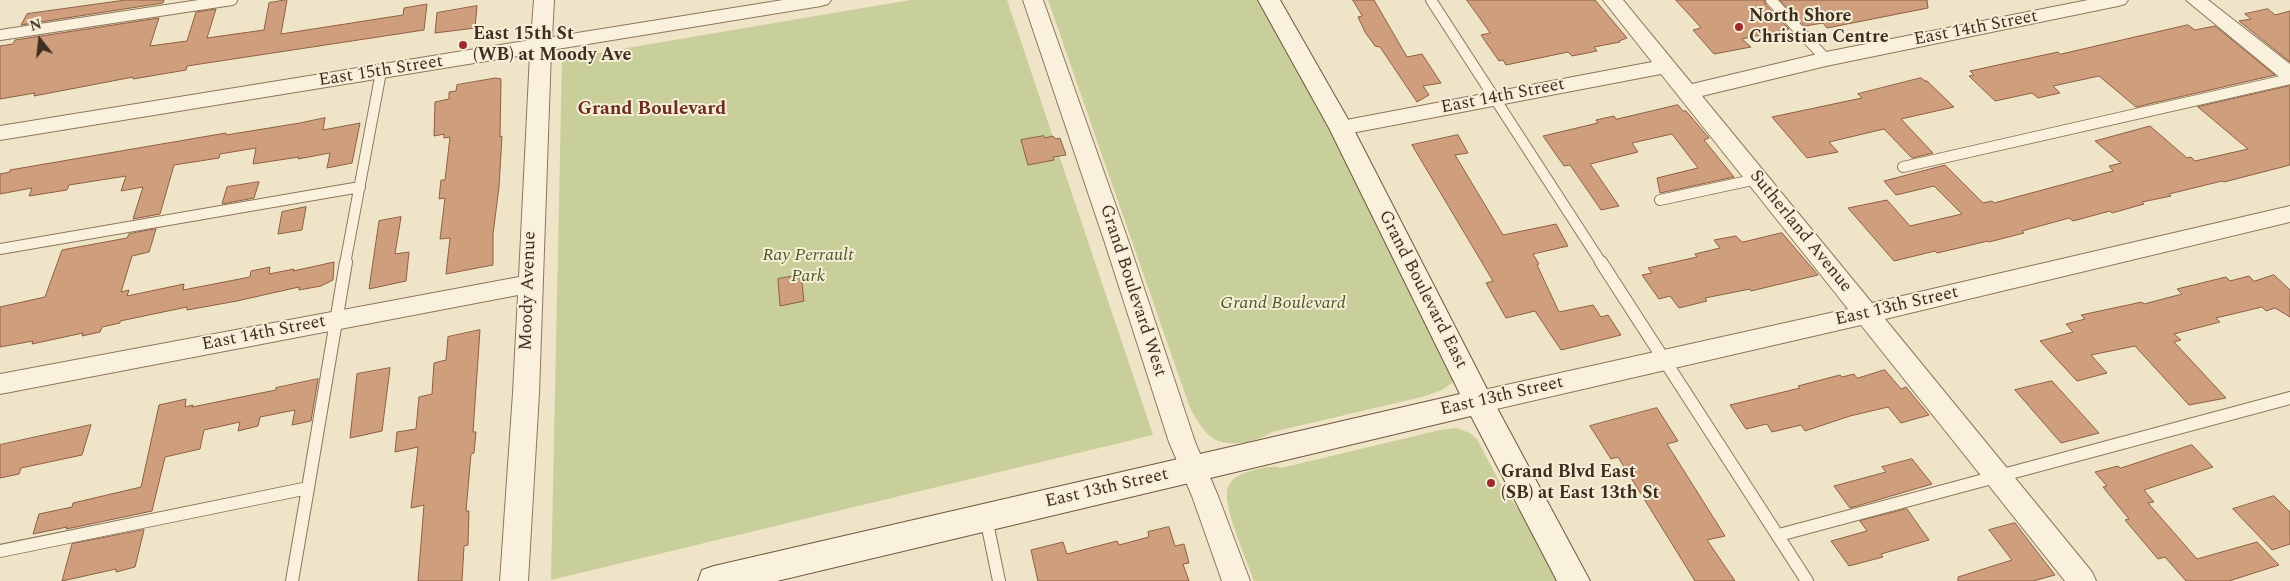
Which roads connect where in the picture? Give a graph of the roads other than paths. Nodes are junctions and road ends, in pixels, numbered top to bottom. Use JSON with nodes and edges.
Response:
{"nodes":[{"id":1,"x":232,"y":0,"type":"edge"},
{"id":2,"x":544,"y":0,"type":"edge"},
{"id":3,"x":821,"y":0,"type":"edge"},
{"id":4,"x":1033,"y":0,"type":"edge"},
{"id":5,"x":1269,"y":0,"type":"edge"},
{"id":6,"x":1431,"y":0,"type":"edge"},
{"id":7,"x":1612,"y":0,"type":"edge"},
{"id":8,"x":1772,"y":0,"type":"edge"},
{"id":9,"x":2118,"y":0,"type":"edge"},
{"id":10,"x":2196,"y":0,"type":"edge"},
{"id":11,"x":0,"y":35,"type":"edge"},
{"id":12,"x":541,"y":46,"type":"junction"},
{"id":13,"x":1826,"y":59,"type":"junction"},
{"id":14,"x":1666,"y":66,"type":"junction"},
{"id":15,"x":381,"y":72,"type":"junction"},
{"id":16,"x":2290,"y":75,"type":"edge"},
{"id":17,"x":2290,"y":79,"type":"edge"},
{"id":18,"x":1687,"y":92,"type":"junction"},
{"id":19,"x":1493,"y":98,"type":"junction"},
{"id":20,"x":1341,"y":128,"type":"junction"},
{"id":21,"x":0,"y":133,"type":"edge"},
{"id":22,"x":1903,"y":167,"type":"dead end"},
{"id":23,"x":1756,"y":179,"type":"junction"},
{"id":24,"x":360,"y":187,"type":"junction"},
{"id":25,"x":1660,"y":200,"type":"dead end"},
{"id":26,"x":2290,"y":214,"type":"edge"},
{"id":27,"x":0,"y":249,"type":"edge"},
{"id":28,"x":529,"y":284,"type":"junction"},
{"id":29,"x":1866,"y":314,"type":"junction"},
{"id":30,"x":335,"y":320,"type":"junction"},
{"id":31,"x":1663,"y":361,"type":"junction"},
{"id":32,"x":0,"y":384,"type":"edge"},
{"id":33,"x":2290,"y":398,"type":"edge"},
{"id":34,"x":1479,"y":402,"type":"junction"},
{"id":35,"x":1194,"y":469,"type":"junction"},
{"id":36,"x":1998,"y":476,"type":"junction"},
{"id":37,"x":308,"y":488,"type":"junction"},
{"id":38,"x":986,"y":518,"type":"junction"},
{"id":39,"x":1779,"y":536,"type":"junction"},
{"id":40,"x":0,"y":551,"type":"edge"},
{"id":41,"x":292,"y":581,"type":"edge"},
{"id":42,"x":514,"y":581,"type":"edge"},
{"id":43,"x":714,"y":581,"type":"edge"},
{"id":44,"x":999,"y":581,"type":"edge"},
{"id":45,"x":1236,"y":581,"type":"edge"},
{"id":46,"x":1574,"y":581,"type":"edge"},
{"id":47,"x":1807,"y":581,"type":"edge"},
{"id":48,"x":2082,"y":581,"type":"edge"}],
"edges":[{"from":1,"to":11,"type":"lane"},
{"from":2,"to":12,"type":"street","name":"Moody Avenue"},
{"from":3,"to":12,"type":"street","name":"East 15th Street"},
{"from":4,"to":35,"type":"street","name":"Grand Boulevard West"},
{"from":5,"to":20,"type":"main road","name":"Grand Boulevard East"},
{"from":6,"to":19,"type":"lane"},
{"from":7,"to":14,"type":"street","name":"Sutherland Avenue"},
{"from":8,"to":13,"type":"lane"},
{"from":9,"to":13,"type":"street","name":"East 14th Street"},
{"from":10,"to":16,"type":"street"},
{"from":12,"to":15,"type":"street","name":"East 15th Street"},
{"from":12,"to":28,"type":"street","name":"Moody Avenue"},
{"from":13,"to":18,"type":"street","name":"East 14th Street"},
{"from":14,"to":18,"type":"street","name":"Sutherland Avenue"},
{"from":14,"to":19,"type":"street","name":"East 14th Street"},
{"from":15,"to":21,"type":"street","name":"East 15th Street"},
{"from":15,"to":24,"type":"lane"},
{"from":17,"to":22,"type":"lane"},
{"from":18,"to":23,"type":"street","name":"Sutherland Avenue"},
{"from":19,"to":20,"type":"street","name":"East 14th Street"},
{"from":19,"to":31,"type":"lane"},
{"from":20,"to":34,"type":"main road","name":"Grand Boulevard East"},
{"from":23,"to":25,"type":"lane"},
{"from":23,"to":29,"type":"street","name":"Sutherland Avenue"},
{"from":24,"to":27,"type":"lane"},
{"from":24,"to":30,"type":"lane"},
{"from":26,"to":29,"type":"street","name":"East 13th Street"},
{"from":28,"to":30,"type":"street","name":"East 14th Street"},
{"from":28,"to":42,"type":"street","name":"Moody Avenue"},
{"from":29,"to":31,"type":"street","name":"East 13th Street"},
{"from":29,"to":36,"type":"street","name":"Sutherland Avenue"},
{"from":30,"to":32,"type":"street","name":"East 14th Street"},
{"from":30,"to":37,"type":"lane"},
{"from":31,"to":34,"type":"street","name":"East 13th Street"},
{"from":31,"to":39,"type":"lane"},
{"from":33,"to":36,"type":"lane"},
{"from":34,"to":35,"type":"main road","name":"East 13th Street"},
{"from":34,"to":46,"type":"main road","name":"Grand Boulevard East"},
{"from":35,"to":38,"type":"main road","name":"East 13th Street"},
{"from":35,"to":45,"type":"street","name":"Grand Boulevard West"},
{"from":36,"to":39,"type":"lane"},
{"from":36,"to":48,"type":"street","name":"Sutherland Avenue"},
{"from":37,"to":40,"type":"lane"},
{"from":37,"to":41,"type":"lane"},
{"from":38,"to":43,"type":"main road","name":"East 13th Street"},
{"from":38,"to":44,"type":"lane"},
{"from":39,"to":47,"type":"lane"}]}
